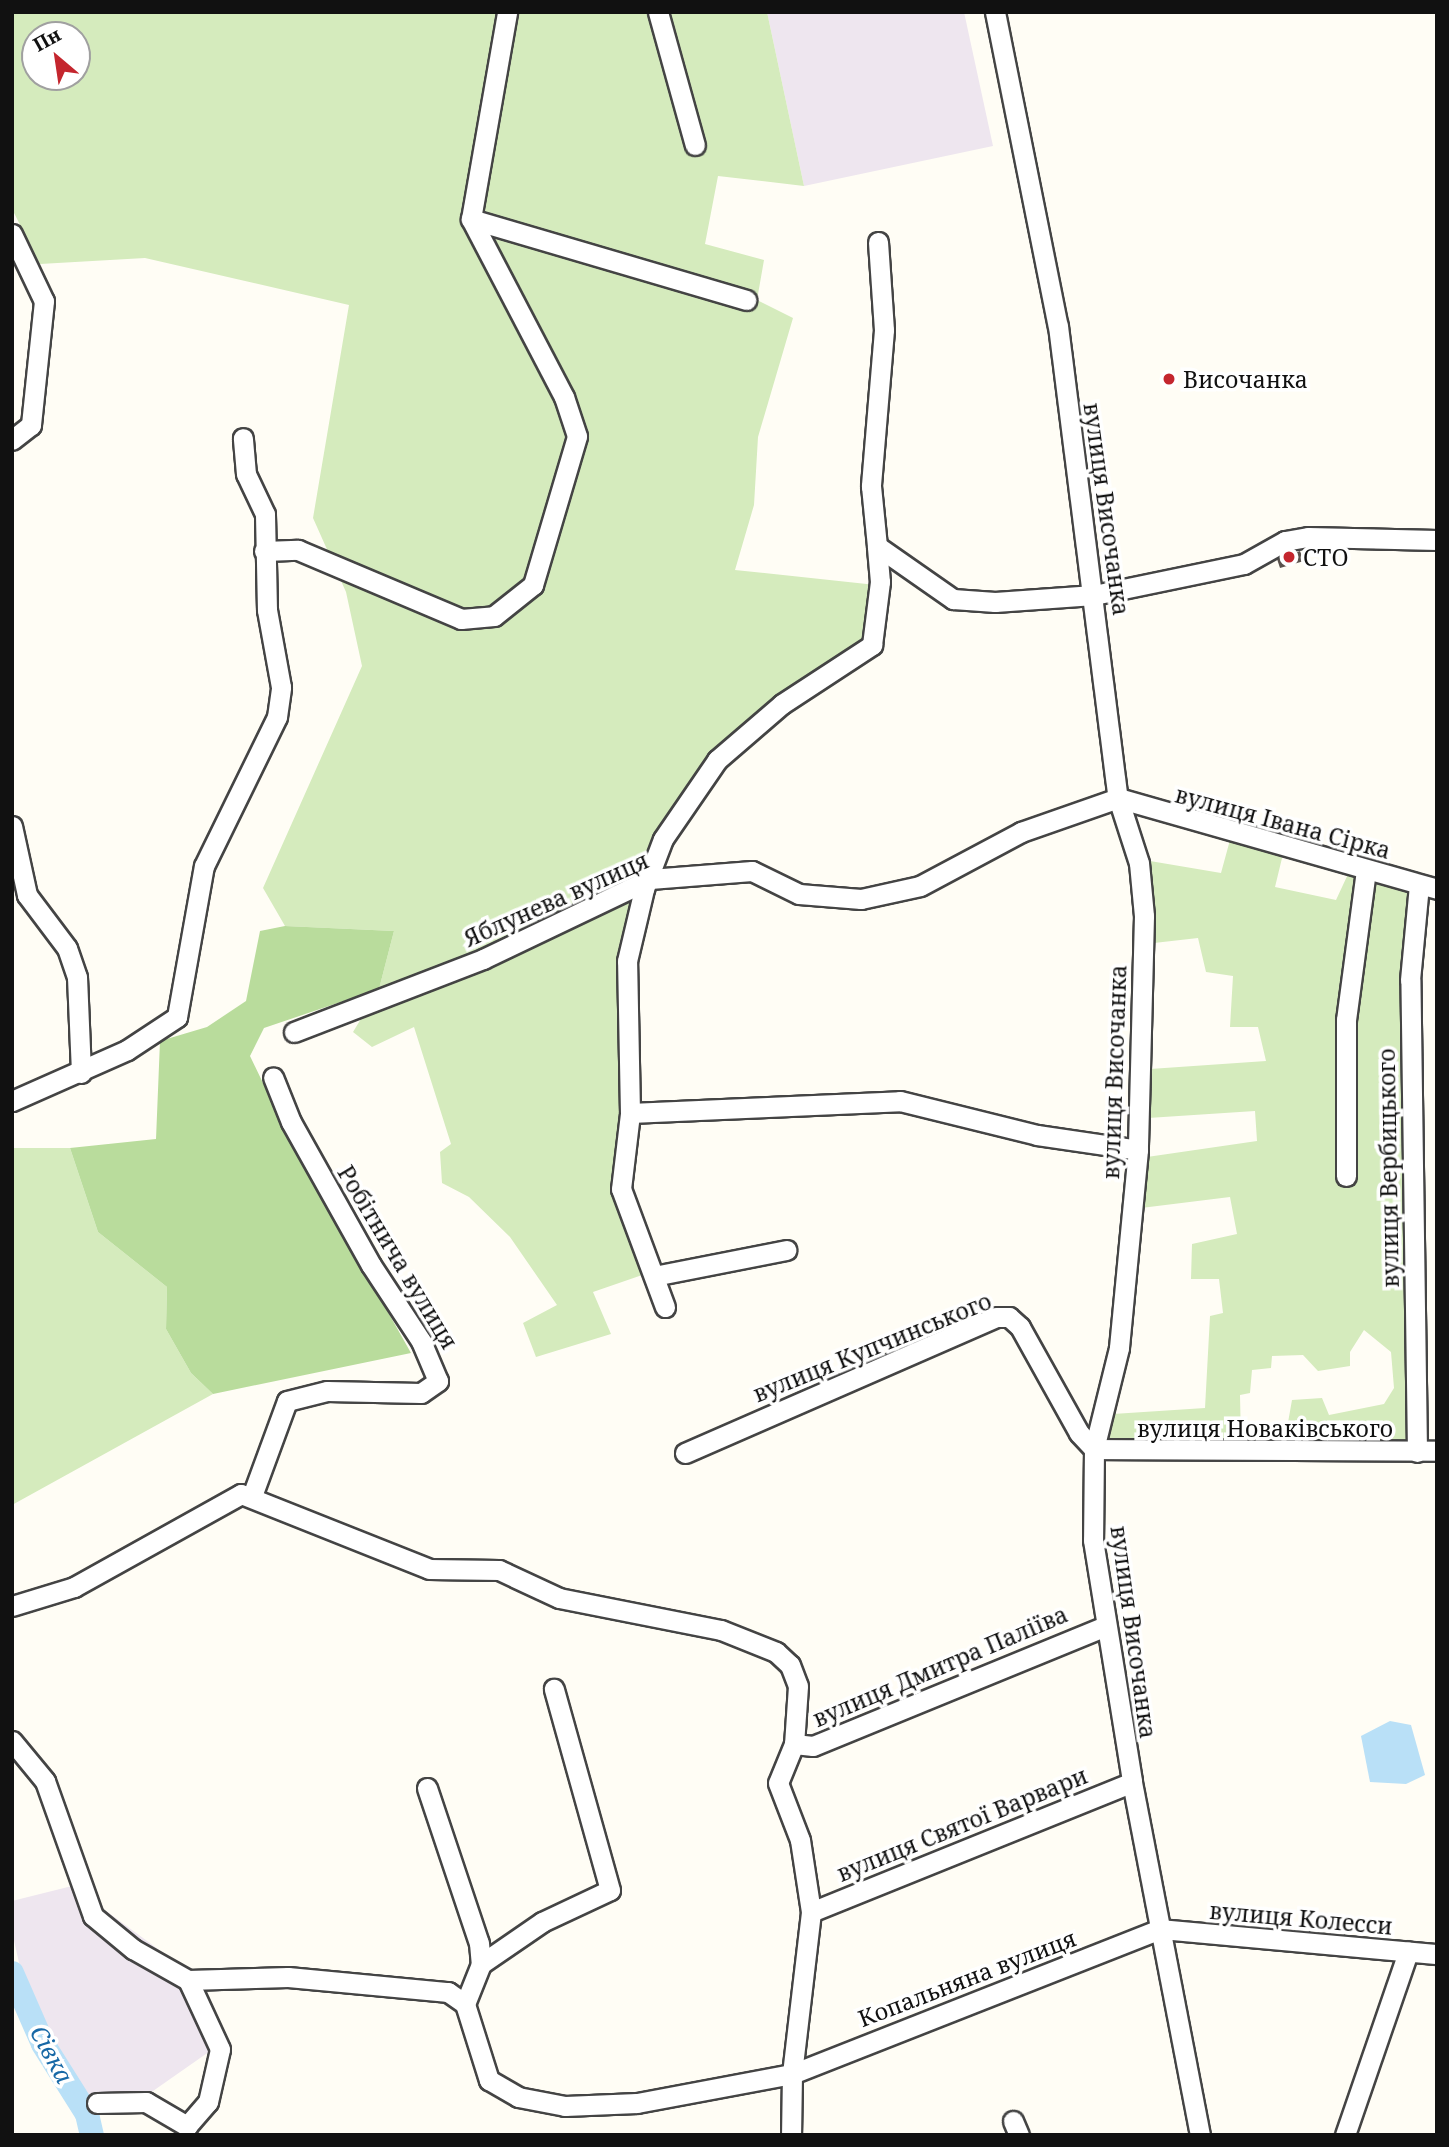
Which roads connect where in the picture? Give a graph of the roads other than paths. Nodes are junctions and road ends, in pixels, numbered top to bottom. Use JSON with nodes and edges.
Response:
{"nodes":[{"id":1,"x":507,"y":12,"type":"edge"},
{"id":2,"x":658,"y":12,"type":"edge"},
{"id":3,"x":995,"y":12,"type":"edge"},
{"id":4,"x":695,"y":145,"type":"dead end"},
{"id":5,"x":471,"y":219,"type":"junction"},
{"id":6,"x":12,"y":234,"type":"edge"},
{"id":7,"x":878,"y":242,"type":"dead end"},
{"id":8,"x":746,"y":300,"type":"dead end"},
{"id":9,"x":243,"y":438,"type":"dead end"},
{"id":10,"x":12,"y":440,"type":"edge"},
{"id":11,"x":1437,"y":540,"type":"edge"},
{"id":12,"x":877,"y":546,"type":"junction"},
{"id":13,"x":264,"y":551,"type":"junction"},
{"id":14,"x":1094,"y":595,"type":"junction"},
{"id":15,"x":1118,"y":798,"type":"junction"},
{"id":16,"x":12,"y":826,"type":"edge"},
{"id":17,"x":1366,"y":870,"type":"junction"},
{"id":18,"x":650,"y":879,"type":"junction"},
{"id":19,"x":1428,"y":887,"type":"edge"},
{"id":20,"x":294,"y":1032,"type":"dead end"},
{"id":21,"x":81,"y":1073,"type":"junction"},
{"id":22,"x":273,"y":1077,"type":"dead end"},
{"id":23,"x":12,"y":1101,"type":"edge"},
{"id":24,"x":630,"y":1113,"type":"junction"},
{"id":25,"x":1138,"y":1150,"type":"junction"},
{"id":26,"x":1346,"y":1176,"type":"dead end"},
{"id":27,"x":786,"y":1250,"type":"dead end"},
{"id":28,"x":654,"y":1276,"type":"junction"},
{"id":29,"x":665,"y":1307,"type":"dead end"},
{"id":30,"x":1094,"y":1449,"type":"junction"},
{"id":31,"x":1437,"y":1451,"type":"edge"},
{"id":32,"x":1417,"y":1452,"type":"junction"},
{"id":33,"x":685,"y":1453,"type":"dead end"},
{"id":34,"x":252,"y":1496,"type":"junction"},
{"id":35,"x":12,"y":1606,"type":"edge"},
{"id":36,"x":1105,"y":1626,"type":"junction"},
{"id":37,"x":554,"y":1689,"type":"dead end"},
{"id":38,"x":12,"y":1741,"type":"edge"},
{"id":39,"x":794,"y":1744,"type":"junction"},
{"id":40,"x":1132,"y":1782,"type":"junction"},
{"id":41,"x":427,"y":1788,"type":"dead end"},
{"id":42,"x":811,"y":1912,"type":"junction"},
{"id":43,"x":1160,"y":1929,"type":"junction"},
{"id":44,"x":1408,"y":1952,"type":"junction"},
{"id":45,"x":1437,"y":1954,"type":"edge"},
{"id":46,"x":481,"y":1964,"type":"junction"},
{"id":47,"x":188,"y":1980,"type":"junction"},
{"id":48,"x":465,"y":2004,"type":"junction"},
{"id":49,"x":792,"y":2074,"type":"junction"},
{"id":50,"x":97,"y":2103,"type":"dead end"},
{"id":51,"x":791,"y":2135,"type":"edge"},
{"id":52,"x":1200,"y":2135,"type":"edge"},
{"id":53,"x":1345,"y":2135,"type":"edge"}],
"edges":[{"from":1,"to":5,"type":"street"},
{"from":2,"to":4,"type":"street"},
{"from":3,"to":14,"type":"street","name":"вулиця Височанка"},
{"from":5,"to":8,"type":"street"},
{"from":5,"to":13,"type":"street"},
{"from":6,"to":10,"type":"street"},
{"from":7,"to":12,"type":"street"},
{"from":9,"to":13,"type":"street"},
{"from":11,"to":14,"type":"street"},
{"from":12,"to":14,"type":"street"},
{"from":12,"to":18,"type":"street"},
{"from":13,"to":21,"type":"street"},
{"from":14,"to":15,"type":"street","name":"вулиця Височанка"},
{"from":15,"to":17,"type":"street","name":"вулиця Івана Сірка"},
{"from":15,"to":18,"type":"street","name":"Яблунева вулиця"},
{"from":15,"to":25,"type":"street","name":"вулиця Височанка"},
{"from":16,"to":21,"type":"street"},
{"from":17,"to":19,"type":"street","name":"вулиця Івана Сірка"},
{"from":17,"to":26,"type":"street"},
{"from":18,"to":20,"type":"street","name":"Яблунева вулиця"},
{"from":18,"to":24,"type":"street"},
{"from":19,"to":32,"type":"street","name":"вулиця Вербицького"},
{"from":21,"to":23,"type":"street"},
{"from":22,"to":34,"type":"street","name":"Робітнича вулиця"},
{"from":24,"to":25,"type":"street"},
{"from":24,"to":28,"type":"street"},
{"from":25,"to":30,"type":"street","name":"вулиця Височанка"},
{"from":27,"to":28,"type":"street"},
{"from":28,"to":29,"type":"street"},
{"from":30,"to":32,"type":"street","name":"вулиця Новаківського"},
{"from":30,"to":33,"type":"street","name":"вулиця Купчинського"},
{"from":30,"to":36,"type":"street","name":"вулиця Височанка"},
{"from":31,"to":32,"type":"street","name":"вулиця Новаківського"},
{"from":34,"to":35,"type":"street"},
{"from":34,"to":39,"type":"street"},
{"from":36,"to":39,"type":"street","name":"вулиця Дмитра Паліїва"},
{"from":36,"to":40,"type":"street","name":"вулиця Височанка"},
{"from":37,"to":46,"type":"street"},
{"from":38,"to":47,"type":"street"},
{"from":39,"to":42,"type":"street"},
{"from":40,"to":42,"type":"street","name":"вулиця Святої Варвари"},
{"from":40,"to":43,"type":"street","name":"вулиця Височанка"},
{"from":41,"to":46,"type":"street"},
{"from":42,"to":49,"type":"street"},
{"from":43,"to":44,"type":"street","name":"вулиця Колесси"},
{"from":43,"to":49,"type":"street","name":"Копальняна вулиця"},
{"from":43,"to":52,"type":"street","name":"вулиця Височанка"},
{"from":44,"to":45,"type":"street","name":"вулиця Колесси"},
{"from":44,"to":53,"type":"street"},
{"from":46,"to":48,"type":"street"},
{"from":47,"to":48,"type":"street"},
{"from":47,"to":50,"type":"street"},
{"from":48,"to":49,"type":"street","name":"Копальняна вулиця"},
{"from":49,"to":51,"type":"street"}]}
